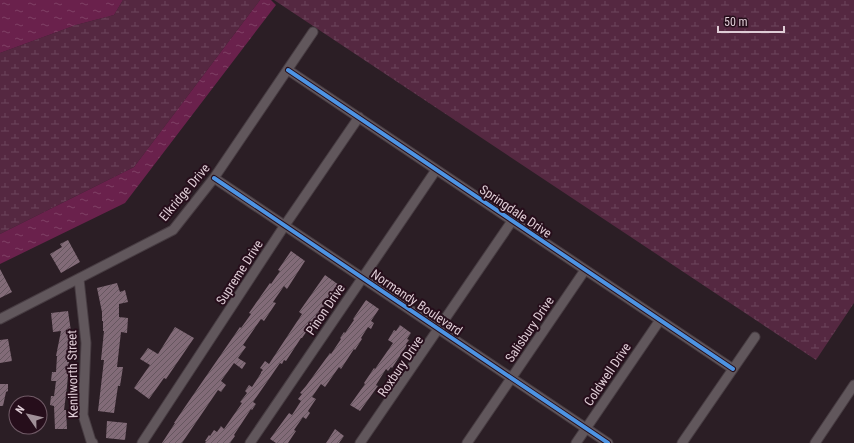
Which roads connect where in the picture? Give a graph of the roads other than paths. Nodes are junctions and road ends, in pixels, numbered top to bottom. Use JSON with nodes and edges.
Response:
{"nodes":[{"id":1,"x":313,"y":32,"type":"dead end"},
{"id":2,"x":288,"y":70,"type":"junction"},
{"id":3,"x":359,"y":117,"type":"junction"},
{"id":4,"x":436,"y":170,"type":"junction"},
{"id":5,"x":214,"y":178,"type":"junction"},
{"id":6,"x":512,"y":221,"type":"junction"},
{"id":7,"x":285,"y":225,"type":"junction"},
{"id":8,"x":586,"y":270,"type":"junction"},
{"id":9,"x":362,"y":278,"type":"junction"},
{"id":10,"x":79,"y":279,"type":"junction"},
{"id":11,"x":0,"y":319,"type":"edge"},
{"id":12,"x":660,"y":320,"type":"junction"},
{"id":13,"x":438,"y":329,"type":"junction"},
{"id":14,"x":755,"y":337,"type":"dead end"},
{"id":15,"x":733,"y":369,"type":"junction"},
{"id":16,"x":512,"y":378,"type":"junction"},
{"id":17,"x":854,"y":385,"type":"edge"},
{"id":18,"x":586,"y":428,"type":"junction"},
{"id":19,"x":93,"y":443,"type":"edge"},
{"id":20,"x":142,"y":443,"type":"edge"},
{"id":21,"x":250,"y":443,"type":"edge"},
{"id":22,"x":360,"y":443,"type":"edge"},
{"id":23,"x":467,"y":443,"type":"edge"},
{"id":24,"x":576,"y":443,"type":"edge"},
{"id":25,"x":608,"y":443,"type":"edge"},
{"id":26,"x":682,"y":443,"type":"edge"},
{"id":27,"x":815,"y":443,"type":"edge"}],
"edges":[{"from":1,"to":2,"type":"street","name":"Elkridge Drive"},
{"from":2,"to":3,"type":"street","name":"Springdale Drive"},
{"from":2,"to":5,"type":"street","name":"Elkridge Drive"},
{"from":3,"to":4,"type":"street","name":"Springdale Drive"},
{"from":3,"to":7,"type":"street","name":"Supreme Drive"},
{"from":4,"to":6,"type":"street","name":"Springdale Drive"},
{"from":4,"to":9,"type":"street","name":"Pinon Drive"},
{"from":5,"to":7,"type":"street","name":"Normandy Boulevard"},
{"from":5,"to":10,"type":"street","name":"Elkridge Drive"},
{"from":6,"to":8,"type":"street","name":"Springdale Drive"},
{"from":6,"to":13,"type":"street","name":"Roxbury Drive"},
{"from":7,"to":9,"type":"street","name":"Normandy Boulevard"},
{"from":7,"to":20,"type":"street","name":"Supreme Drive"},
{"from":8,"to":12,"type":"street","name":"Springdale Drive"},
{"from":8,"to":16,"type":"street","name":"Salisbury Drive"},
{"from":9,"to":13,"type":"street","name":"Normandy Boulevard"},
{"from":9,"to":21,"type":"street","name":"Pinon Drive"},
{"from":10,"to":11,"type":"street","name":"Elkridge Drive"},
{"from":10,"to":19,"type":"street","name":"Kenilworth Street"},
{"from":12,"to":15,"type":"street","name":"Springdale Drive"},
{"from":12,"to":18,"type":"street","name":"Coldwell Drive"},
{"from":13,"to":16,"type":"street","name":"Normandy Boulevard"},
{"from":13,"to":22,"type":"street","name":"Roxbury Drive"},
{"from":14,"to":15,"type":"street"},
{"from":15,"to":26,"type":"street"},
{"from":16,"to":18,"type":"street","name":"Normandy Boulevard"},
{"from":16,"to":23,"type":"street","name":"Salisbury Drive"},
{"from":17,"to":27,"type":"street"},
{"from":18,"to":24,"type":"street","name":"Coldwell Drive"},
{"from":18,"to":25,"type":"street","name":"Normandy Boulevard"}]}
